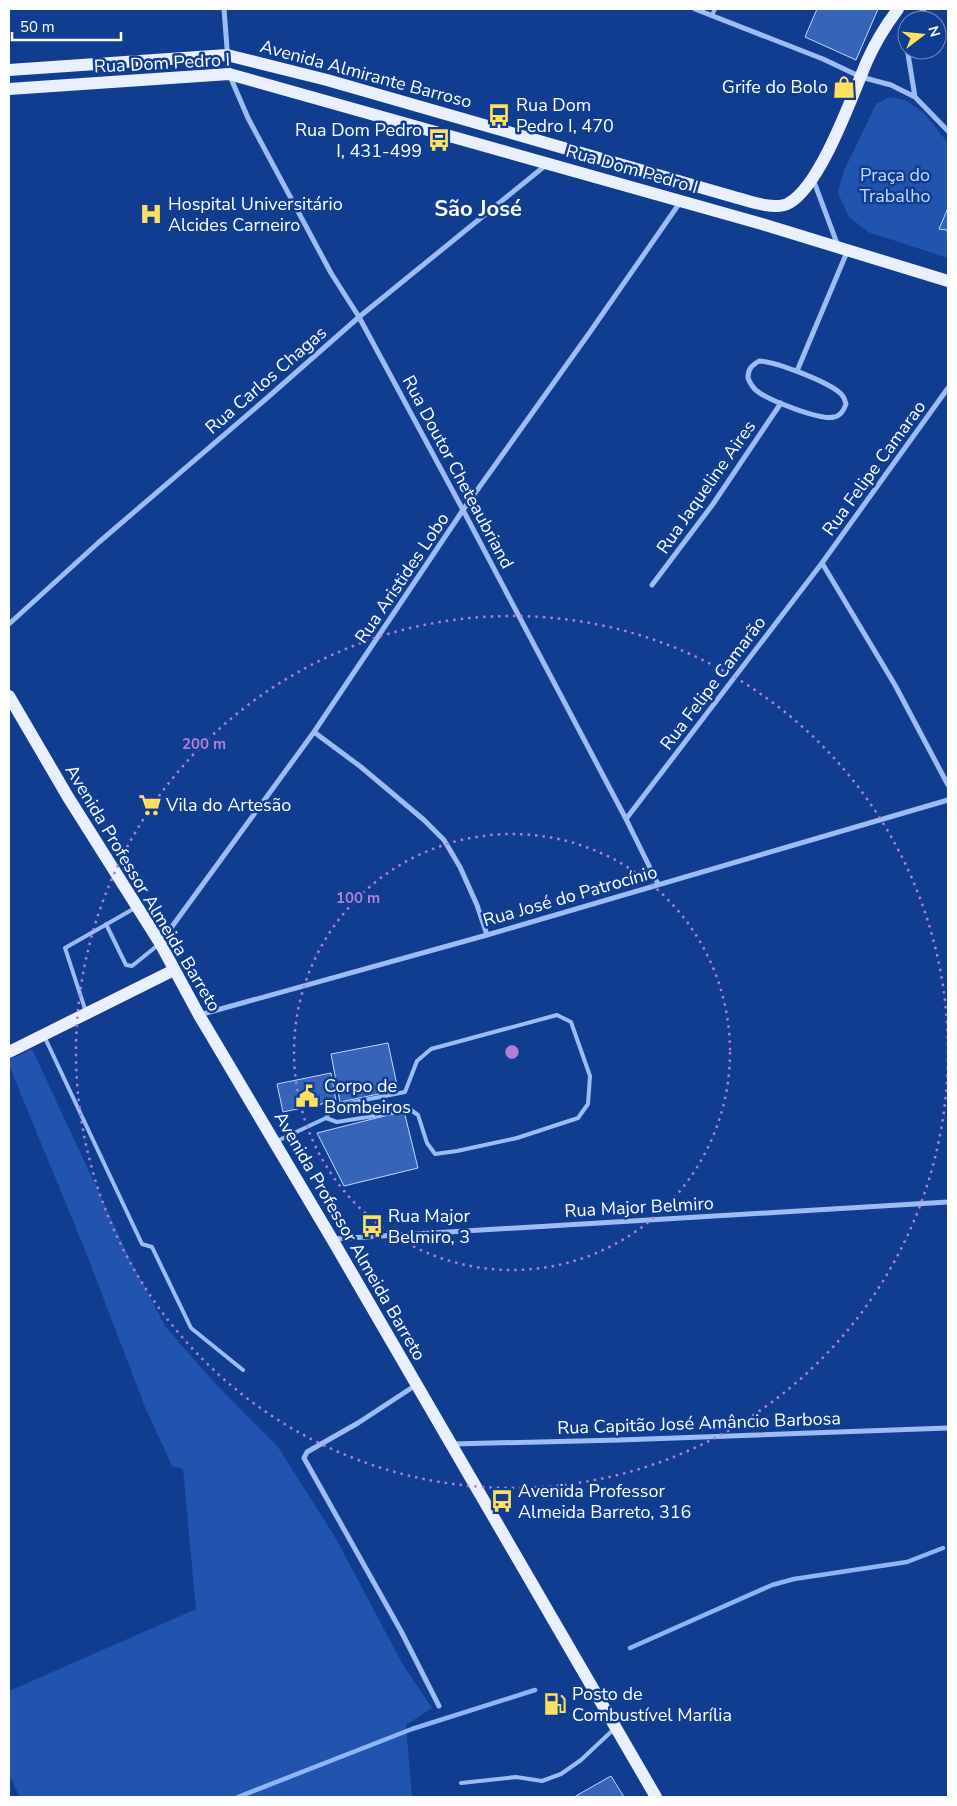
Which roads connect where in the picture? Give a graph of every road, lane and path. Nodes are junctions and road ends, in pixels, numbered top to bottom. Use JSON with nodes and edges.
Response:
{"nodes":[{"id":1,"x":224,"y":9,"type":"edge"},
{"id":2,"x":695,"y":9,"type":"edge"},
{"id":3,"x":715,"y":9,"type":"edge"},
{"id":4,"x":898,"y":9,"type":"edge"},
{"id":5,"x":712,"y":15,"type":"junction"},
{"id":6,"x":227,"y":55,"type":"junction"},
{"id":7,"x":909,"y":60,"type":"edge"},
{"id":8,"x":9,"y":70,"type":"edge"},
{"id":9,"x":229,"y":74,"type":"junction"},
{"id":10,"x":861,"y":77,"type":"junction"},
{"id":11,"x":9,"y":89,"type":"edge"},
{"id":12,"x":915,"y":96,"type":"junction"},
{"id":13,"x":948,"y":131,"type":"edge"},
{"id":14,"x":548,"y":164,"type":"junction"},
{"id":15,"x":813,"y":178,"type":"junction"},
{"id":16,"x":681,"y":201,"type":"junction"},
{"id":17,"x":843,"y":248,"type":"junction"},
{"id":18,"x":948,"y":281,"type":"edge"},
{"id":19,"x":359,"y":316,"type":"junction"},
{"id":20,"x":798,"y":372,"type":"junction"},
{"id":21,"x":948,"y":388,"type":"edge"},
{"id":22,"x":781,"y":404,"type":"junction"},
{"id":23,"x":463,"y":510,"type":"junction"},
{"id":24,"x":822,"y":563,"type":"junction"},
{"id":25,"x":652,"y":585,"type":"dead end"},
{"id":26,"x":9,"y":624,"type":"edge"},
{"id":27,"x":9,"y":696,"type":"edge"},
{"id":28,"x":314,"y":732,"type":"junction"},
{"id":29,"x":948,"y":785,"type":"edge"},
{"id":30,"x":948,"y":800,"type":"edge"},
{"id":31,"x":626,"y":819,"type":"junction"},
{"id":32,"x":658,"y":884,"type":"junction"},
{"id":33,"x":137,"y":907,"type":"junction"},
{"id":34,"x":106,"y":924,"type":"junction"},
{"id":35,"x":487,"y":935,"type":"junction"},
{"id":36,"x":160,"y":943,"type":"junction"},
{"id":37,"x":174,"y":970,"type":"junction"},
{"id":38,"x":87,"y":1014,"type":"junction"},
{"id":39,"x":199,"y":1016,"type":"junction"},
{"id":40,"x":44,"y":1036,"type":"junction"},
{"id":41,"x":9,"y":1051,"type":"edge"},
{"id":42,"x":326,"y":1118,"type":"junction"},
{"id":43,"x":274,"y":1142,"type":"junction"},
{"id":44,"x":948,"y":1202,"type":"edge"},
{"id":45,"x":332,"y":1240,"type":"junction"},
{"id":46,"x":243,"y":1370,"type":"dead end"},
{"id":47,"x":416,"y":1385,"type":"junction"},
{"id":48,"x":948,"y":1428,"type":"edge"},
{"id":49,"x":451,"y":1444,"type":"junction"},
{"id":50,"x":439,"y":1706,"type":"dead end"},
{"id":51,"x":616,"y":1728,"type":"junction"},
{"id":52,"x":461,"y":1783,"type":"dead end"},
{"id":53,"x":656,"y":1797,"type":"edge"}],
"edges":[{"from":1,"to":6,"type":"street","name":"Rua Doutor Cheteaubriand"},
{"from":2,"to":5,"type":"street"},
{"from":3,"to":5,"type":"lane"},
{"from":4,"to":10,"type":"main road","name":"Avenida Almirante Barroso"},
{"from":5,"to":10,"type":"street"},
{"from":6,"to":8,"type":"main road","name":"Avenida Almirante Barroso"},
{"from":6,"to":9,"type":"street","name":"Rua Doutor Cheteaubriand"},
{"from":6,"to":15,"type":"main road","name":"Avenida Almirante Barroso"},
{"from":7,"to":12,"type":"street"},
{"from":9,"to":11,"type":"main road","name":"Rua Dom Pedro I"},
{"from":9,"to":14,"type":"main road","name":"Rua Dom Pedro I"},
{"from":9,"to":19,"type":"street","name":"Rua Doutor Cheteaubriand"},
{"from":10,"to":12,"type":"street"},
{"from":10,"to":15,"type":"main road","name":"Avenida Almirante Barroso"},
{"from":12,"to":13,"type":"street"},
{"from":14,"to":16,"type":"main road","name":"Rua Dom Pedro I"},
{"from":14,"to":19,"type":"street","name":"Rua Carlos Chagas"},
{"from":15,"to":17,"type":"street"},
{"from":16,"to":17,"type":"main road","name":"Rua Dom Pedro I"},
{"from":16,"to":23,"type":"street","name":"Rua Aristides Lobo"},
{"from":17,"to":18,"type":"main road","name":"Rua Dom Pedro I"},
{"from":17,"to":20,"type":"street"},
{"from":19,"to":23,"type":"street","name":"Rua Doutor Cheteaubriand"},
{"from":19,"to":26,"type":"street","name":"Rua Carlos Chagas"},
{"from":20,"to":22,"type":"street"},
{"from":20,"to":22,"type":"street"},
{"from":21,"to":24,"type":"street","name":"Rua Felipe Camarao"},
{"from":22,"to":25,"type":"street","name":"Rua Jaqueline Aires"},
{"from":23,"to":28,"type":"street","name":"Rua Aristides Lobo"},
{"from":23,"to":31,"type":"street","name":"Rua Doutor Cheteaubriand"},
{"from":24,"to":29,"type":"street"},
{"from":24,"to":31,"type":"street","name":"Rua Felipe Camarão"},
{"from":27,"to":33,"type":"main road","name":"Avenida Professor Almeida Barreto"},
{"from":28,"to":35,"type":"street"},
{"from":28,"to":36,"type":"street","name":"Rua Aristides Lobo"},
{"from":30,"to":32,"type":"street","name":"Rua José do Patrocínio"},
{"from":31,"to":32,"type":"street","name":"Rua Doutor Cheteaubriand"},
{"from":32,"to":35,"type":"street","name":"Rua José do Patrocínio"},
{"from":33,"to":34,"type":"lane"},
{"from":33,"to":36,"type":"main road","name":"Avenida Professor Almeida Barreto"},
{"from":34,"to":36,"type":"lane"},
{"from":34,"to":38,"type":"lane"},
{"from":35,"to":39,"type":"street","name":"Rua José do Patrocínio"},
{"from":36,"to":37,"type":"main road","name":"Avenida Professor Almeida Barreto"},
{"from":37,"to":38,"type":"main road"},
{"from":37,"to":39,"type":"main road","name":"Avenida Professor Almeida Barreto"},
{"from":38,"to":40,"type":"main road"},
{"from":39,"to":43,"type":"main road","name":"Avenida Professor Almeida Barreto"},
{"from":40,"to":41,"type":"main road"},
{"from":40,"to":46,"type":"lane"},
{"from":42,"to":42,"type":"lane"},
{"from":42,"to":43,"type":"lane"},
{"from":43,"to":45,"type":"main road","name":"Avenida Professor Almeida Barreto"},
{"from":44,"to":45,"type":"street","name":"Rua Major Belmiro"},
{"from":45,"to":47,"type":"main road","name":"Avenida Professor Almeida Barreto"},
{"from":47,"to":49,"type":"main road","name":"Avenida Professor Almeida Barreto"},
{"from":47,"to":50,"type":"street"},
{"from":48,"to":49,"type":"street","name":"Rua Capitão José Amâncio Barbosa"},
{"from":49,"to":51,"type":"main road","name":"Avenida Professor Almeida Barreto"},
{"from":51,"to":52,"type":"lane"},
{"from":51,"to":53,"type":"main road","name":"Avenida Professor Almeida Barreto"}]}
